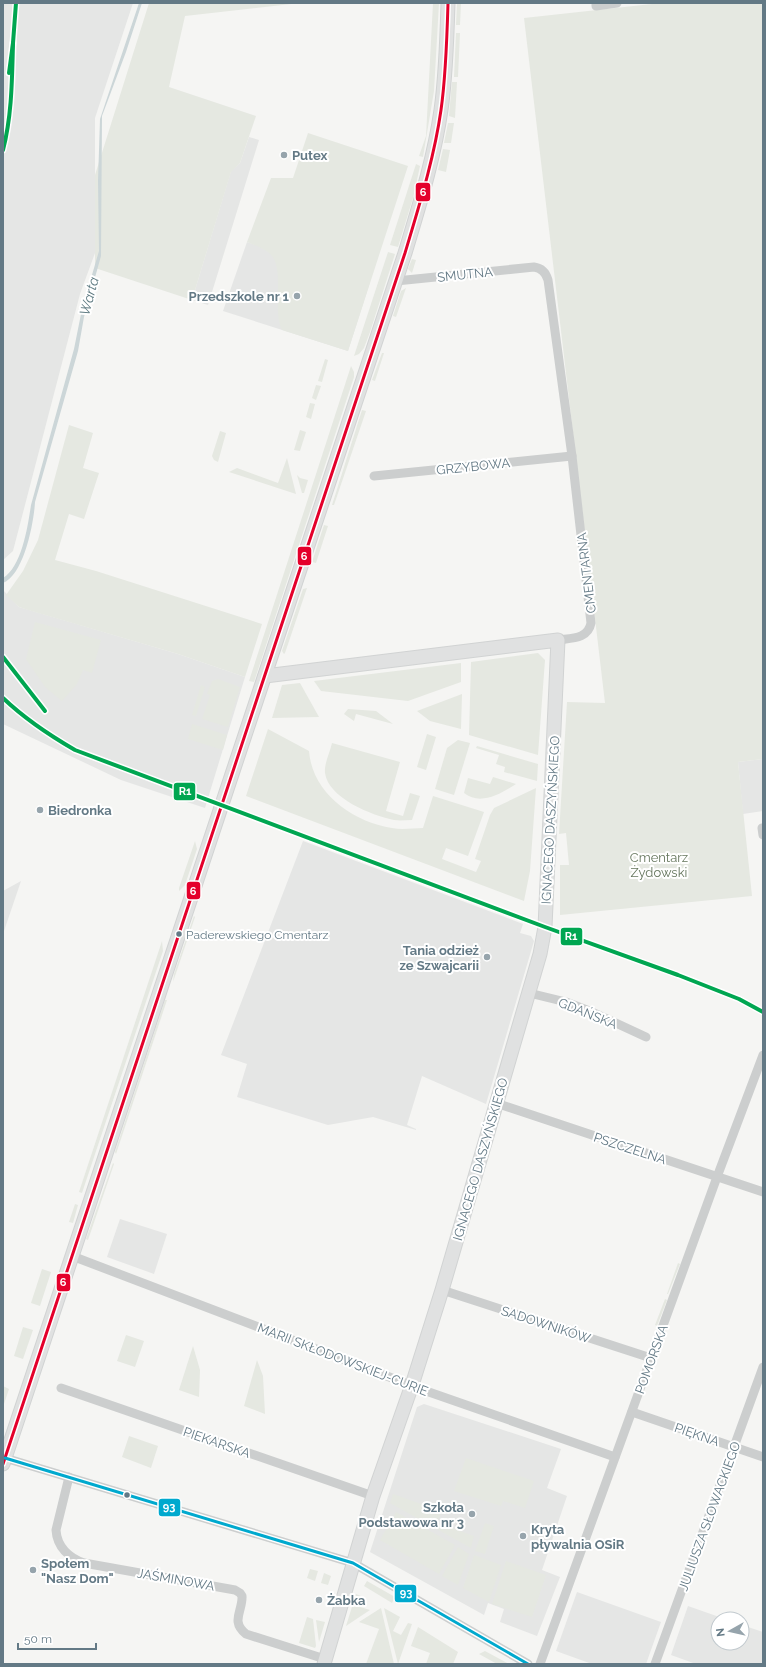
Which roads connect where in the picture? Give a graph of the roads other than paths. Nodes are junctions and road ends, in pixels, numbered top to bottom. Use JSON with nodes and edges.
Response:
{"nodes":[{"id":1,"x":448,"y":3,"type":"edge"},
{"id":2,"x":617,"y":3,"type":"edge"},
{"id":3,"x":596,"y":4,"type":"edge"},
{"id":4,"x":534,"y":267,"type":"joint"},
{"id":5,"x":396,"y":281,"type":"junction"},
{"id":6,"x":572,"y":456,"type":"junction"},
{"id":7,"x":374,"y":476,"type":"dead end"},
{"id":8,"x":558,"y":640,"type":"junction"},
{"id":9,"x":264,"y":676,"type":"junction"},
{"id":10,"x":529,"y":993,"type":"junction"},
{"id":11,"x":646,"y":1037,"type":"dead end"},
{"id":12,"x":763,"y":1055,"type":"edge"},
{"id":13,"x":496,"y":1103,"type":"junction"},
{"id":14,"x":717,"y":1177,"type":"junction"},
{"id":15,"x":763,"y":1192,"type":"edge"},
{"id":16,"x":72,"y":1256,"type":"junction"},
{"id":17,"x":442,"y":1290,"type":"junction"},
{"id":18,"x":651,"y":1358,"type":"junction"},
{"id":19,"x":763,"y":1367,"type":"edge"},
{"id":20,"x":412,"y":1385,"type":"junction"},
{"id":21,"x":61,"y":1388,"type":"dead end"},
{"id":22,"x":632,"y":1412,"type":"junction"},
{"id":23,"x":734,"y":1447,"type":"junction"},
{"id":24,"x":615,"y":1457,"type":"junction"},
{"id":25,"x":763,"y":1457,"type":"edge"},
{"id":26,"x":4,"y":1461,"type":"edge"},
{"id":27,"x":69,"y":1477,"type":"junction"},
{"id":28,"x":373,"y":1496,"type":"junction"},
{"id":29,"x":353,"y":1563,"type":"junction"},
{"id":30,"x":325,"y":1661,"type":"edge"},
{"id":31,"x":528,"y":1664,"type":"edge"},
{"id":32,"x":540,"y":1664,"type":"edge"},
{"id":33,"x":655,"y":1664,"type":"edge"}],
"edges":[{"from":1,"to":5,"type":"main road"},
{"from":2,"to":3,"type":"street"},
{"from":4,"to":5,"type":"street","name":"SMUTNA"},
{"from":4,"to":6,"type":"street","name":"CMENTARNA"},
{"from":5,"to":9,"type":"main road"},
{"from":6,"to":7,"type":"street","name":"GRZYBOWA"},
{"from":6,"to":8,"type":"street","name":"CMENTARNA"},
{"from":8,"to":9,"type":"main road","name":"CMENTARNA"},
{"from":8,"to":10,"type":"main road","name":"IGNACEGO DASZYŃSKIEGO"},
{"from":9,"to":16,"type":"main road"},
{"from":10,"to":11,"type":"street","name":"GDAŃSKA"},
{"from":10,"to":13,"type":"main road","name":"IGNACEGO DASZYŃSKIEGO"},
{"from":12,"to":14,"type":"street","name":"POMORSKA"},
{"from":13,"to":14,"type":"street","name":"PSZCZELNA"},
{"from":13,"to":17,"type":"main road","name":"IGNACEGO DASZYŃSKIEGO"},
{"from":14,"to":15,"type":"street","name":"PSZCZELNA"},
{"from":14,"to":18,"type":"street","name":"POMORSKA"},
{"from":16,"to":20,"type":"street","name":"MARII SKŁODOWSKIEJ-CURIE"},
{"from":16,"to":26,"type":"main road"},
{"from":17,"to":18,"type":"street","name":"SADOWNIKÓW"},
{"from":17,"to":20,"type":"main road","name":"IGNACEGO DASZYŃSKIEGO"},
{"from":18,"to":22,"type":"street","name":"POMORSKA"},
{"from":19,"to":23,"type":"street","name":"JULIUSZA SŁOWACKIEGO"},
{"from":20,"to":24,"type":"street","name":"MARII SKŁODOWSKIEJ-CURIE"},
{"from":20,"to":28,"type":"main road","name":"IGNACEGO DASZYŃSKIEGO"},
{"from":21,"to":28,"type":"street","name":"PIEKARSKA"},
{"from":22,"to":23,"type":"street","name":"PIĘKNA"},
{"from":22,"to":24,"type":"street","name":"POMORSKA"},
{"from":23,"to":25,"type":"street","name":"PIĘKNA"},
{"from":23,"to":33,"type":"street","name":"JULIUSZA SŁOWACKIEGO"},
{"from":24,"to":32,"type":"street","name":"POMORSKA"},
{"from":26,"to":27,"type":"street"},
{"from":27,"to":29,"type":"street"},
{"from":27,"to":30,"type":"street","name":"JAŚMINOWA"},
{"from":28,"to":29,"type":"main road","name":"IGNACEGO DASZYŃSKIEGO"},
{"from":29,"to":30,"type":"main road","name":"IGNACEGO DASZYŃSKIEGO"},
{"from":29,"to":31,"type":"street"}]}
